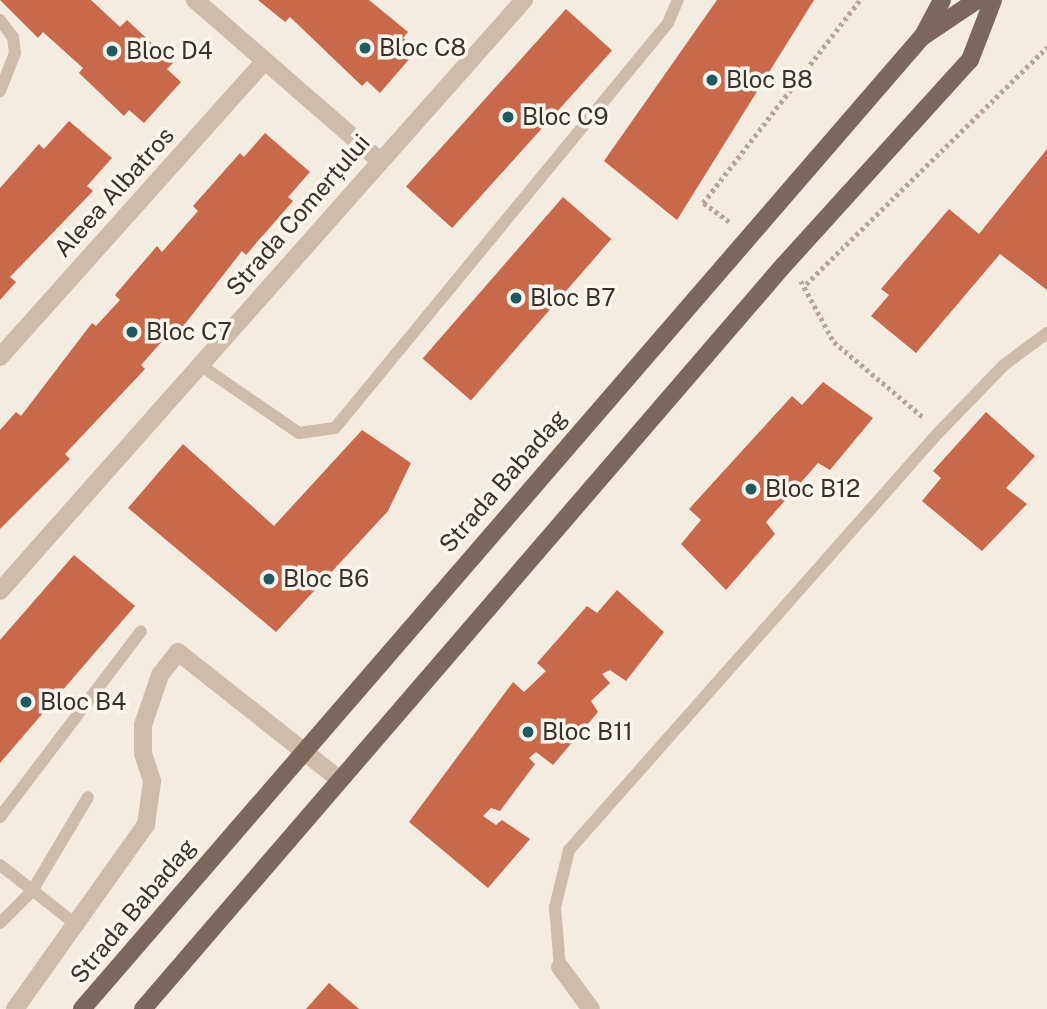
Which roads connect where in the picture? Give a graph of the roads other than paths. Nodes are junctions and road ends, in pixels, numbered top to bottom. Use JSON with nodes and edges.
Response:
{"nodes":[{"id":1,"x":195,"y":0,"type":"edge"},
{"id":2,"x":524,"y":0,"type":"edge"},
{"id":3,"x":678,"y":0,"type":"edge"},
{"id":4,"x":942,"y":0,"type":"edge"},
{"id":5,"x":977,"y":0,"type":"edge"},
{"id":6,"x":993,"y":0,"type":"edge"},
{"id":7,"x":0,"y":20,"type":"edge"},
{"id":8,"x":922,"y":37,"type":"junction"},
{"id":9,"x":265,"y":61,"type":"junction"},
{"id":10,"x":0,"y":91,"type":"edge"},
{"id":11,"x":378,"y":159,"type":"junction"},
{"id":12,"x":1047,"y":333,"type":"edge"},
{"id":13,"x":0,"y":357,"type":"edge"},
{"id":14,"x":200,"y":365,"type":"junction"},
{"id":15,"x":4,"y":579,"type":"edge"},
{"id":16,"x":141,"y":631,"type":"dead end"},
{"id":17,"x":303,"y":749,"type":"junction"},
{"id":18,"x":339,"y":779,"type":"junction"},
{"id":19,"x":88,"y":797,"type":"dead end"},
{"id":20,"x":0,"y":817,"type":"edge"},
{"id":21,"x":0,"y":865,"type":"edge"},
{"id":22,"x":32,"y":891,"type":"junction"},
{"id":23,"x":0,"y":923,"type":"edge"},
{"id":24,"x":78,"y":926,"type":"junction"},
{"id":25,"x":560,"y":967,"type":"joint"},
{"id":26,"x":15,"y":1009,"type":"edge"},
{"id":27,"x":82,"y":1009,"type":"edge"},
{"id":28,"x":143,"y":1009,"type":"edge"},
{"id":29,"x":591,"y":1009,"type":"edge"}],
"edges":[{"from":1,"to":9,"type":"street"},
{"from":2,"to":11,"type":"street","name":"Strada Comerțului"},
{"from":3,"to":14,"type":"lane"},
{"from":4,"to":8,"type":"main road"},
{"from":5,"to":8,"type":"main road","name":"Strada Babadag"},
{"from":6,"to":18,"type":"main road"},
{"from":7,"to":10,"type":"lane"},
{"from":8,"to":17,"type":"main road","name":"Strada Babadag"},
{"from":9,"to":11,"type":"street"},
{"from":9,"to":13,"type":"street","name":"Aleea Albatros"},
{"from":11,"to":14,"type":"street","name":"Strada Comerțului"},
{"from":12,"to":25,"type":"lane"},
{"from":14,"to":15,"type":"street","name":"Strada Comerțului"},
{"from":16,"to":20,"type":"lane"},
{"from":17,"to":18,"type":"street"},
{"from":17,"to":24,"type":"street"},
{"from":17,"to":27,"type":"main road","name":"Strada Babadag"},
{"from":18,"to":28,"type":"main road"},
{"from":19,"to":22,"type":"lane"},
{"from":21,"to":22,"type":"lane"},
{"from":22,"to":23,"type":"lane"},
{"from":22,"to":24,"type":"lane"},
{"from":24,"to":26,"type":"street"},
{"from":25,"to":29,"type":"street"}]}
